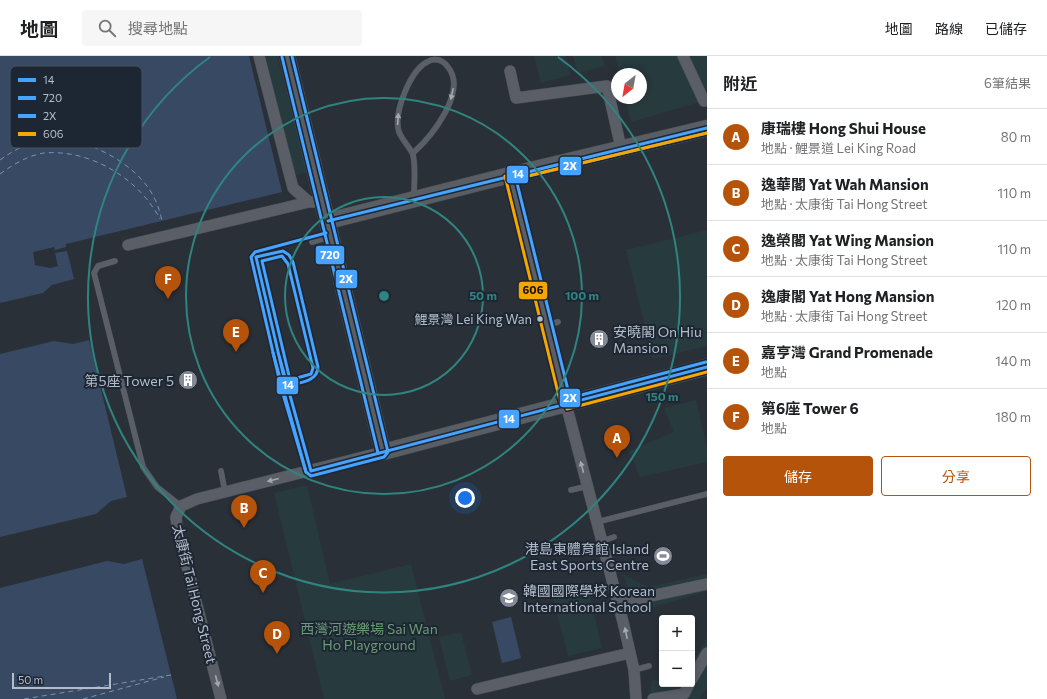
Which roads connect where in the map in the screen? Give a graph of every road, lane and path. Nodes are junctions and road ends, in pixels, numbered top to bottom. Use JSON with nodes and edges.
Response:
{"nodes":[{"id":1,"x":259,"y":56,"type":"edge"},
{"id":2,"x":287,"y":56,"type":"edge"},
{"id":3,"x":683,"y":56,"type":"edge"},
{"id":4,"x":510,"y":71,"type":"dead end"},
{"id":5,"x":704,"y":101,"type":"dead end"},
{"id":6,"x":707,"y":128,"type":"edge"},
{"id":7,"x":621,"y":148,"type":"junction"},
{"id":8,"x":413,"y":153,"type":"junction"},
{"id":9,"x":510,"y":174,"type":"junction"},
{"id":10,"x":415,"y":199,"type":"junction"},
{"id":11,"x":316,"y":202,"type":"junction"},
{"id":12,"x":330,"y":229,"type":"junction"},
{"id":13,"x":312,"y":242,"type":"dead end"},
{"id":14,"x":128,"y":245,"type":"dead end"},
{"id":15,"x":115,"y":261,"type":"dead end"},
{"id":16,"x":707,"y":367,"type":"edge"},
{"id":17,"x":566,"y":404,"type":"junction"},
{"id":18,"x":383,"y":452,"type":"junction"},
{"id":19,"x":305,"y":453,"type":"dead end"},
{"id":20,"x":221,"y":471,"type":"dead end"},
{"id":21,"x":311,"y":471,"type":"junction"},
{"id":22,"x":588,"y":486,"type":"junction"},
{"id":23,"x":571,"y":490,"type":"dead end"},
{"id":24,"x":225,"y":492,"type":"junction"},
{"id":25,"x":707,"y":494,"type":"edge"},
{"id":26,"x":180,"y":506,"type":"junction"},
{"id":27,"x":597,"y":522,"type":"junction"},
{"id":28,"x":614,"y":538,"type":"dead end"},
{"id":29,"x":602,"y":541,"type":"junction"},
{"id":30,"x":707,"y":584,"type":"edge"},
{"id":31,"x":618,"y":603,"type":"junction"},
{"id":32,"x":630,"y":653,"type":"junction"},
{"id":33,"x":707,"y":653,"type":"edge"},
{"id":34,"x":649,"y":666,"type":"dead end"},
{"id":35,"x":634,"y":670,"type":"junction"},
{"id":36,"x":695,"y":674,"type":"edge"},
{"id":37,"x":688,"y":687,"type":"edge"},
{"id":38,"x":478,"y":690,"type":"dead end"},
{"id":39,"x":221,"y":699,"type":"edge"},
{"id":40,"x":636,"y":699,"type":"edge"},
{"id":41,"x":653,"y":699,"type":"edge"}],
"edges":[{"from":1,"to":11,"type":"street"},
{"from":2,"to":11,"type":"street"},
{"from":3,"to":5,"type":"street"},
{"from":4,"to":7,"type":"street"},
{"from":6,"to":7,"type":"street"},
{"from":7,"to":9,"type":"street"},
{"from":8,"to":8,"type":"lane","one_way":true},
{"from":8,"to":10,"type":"lane"},
{"from":9,"to":10,"type":"street"},
{"from":9,"to":17,"type":"street"},
{"from":10,"to":12,"type":"street"},
{"from":11,"to":12,"type":"street"},
{"from":11,"to":14,"type":"street"},
{"from":12,"to":13,"type":"lane"},
{"from":12,"to":18,"type":"street"},
{"from":15,"to":26,"type":"lane"},
{"from":16,"to":17,"type":"street","name":"太康街 Tai Hong Street"},
{"from":17,"to":18,"type":"street","name":"太康街 Tai Hong Street"},
{"from":22,"to":17,"type":"street","one_way":true},
{"from":18,"to":21,"type":"street","name":"太康街 Tai Hong Street"},
{"from":19,"to":21,"type":"lane"},
{"from":20,"to":24,"type":"lane"},
{"from":21,"to":24,"type":"street","name":"太康街 Tai Hong Street","one_way":true},
{"from":22,"to":23,"type":"lane"},
{"from":22,"to":27,"type":"street"},
{"from":24,"to":26,"type":"street","name":"太康街 Tai Hong Street"},
{"from":25,"to":27,"type":"lane"},
{"from":26,"to":39,"type":"street","name":"太康街 Tai Hong Street","one_way":true},
{"from":27,"to":29,"type":"street"},
{"from":28,"to":29,"type":"lane"},
{"from":29,"to":31,"type":"street"},
{"from":30,"to":31,"type":"street"},
{"from":32,"to":31,"type":"street","one_way":true},
{"from":32,"to":35,"type":"street"},
{"from":32,"to":38,"type":"street"},
{"from":33,"to":36,"type":"street"},
{"from":34,"to":35,"type":"lane"},
{"from":35,"to":40,"type":"street"},
{"from":37,"to":41,"type":"street"}]}
